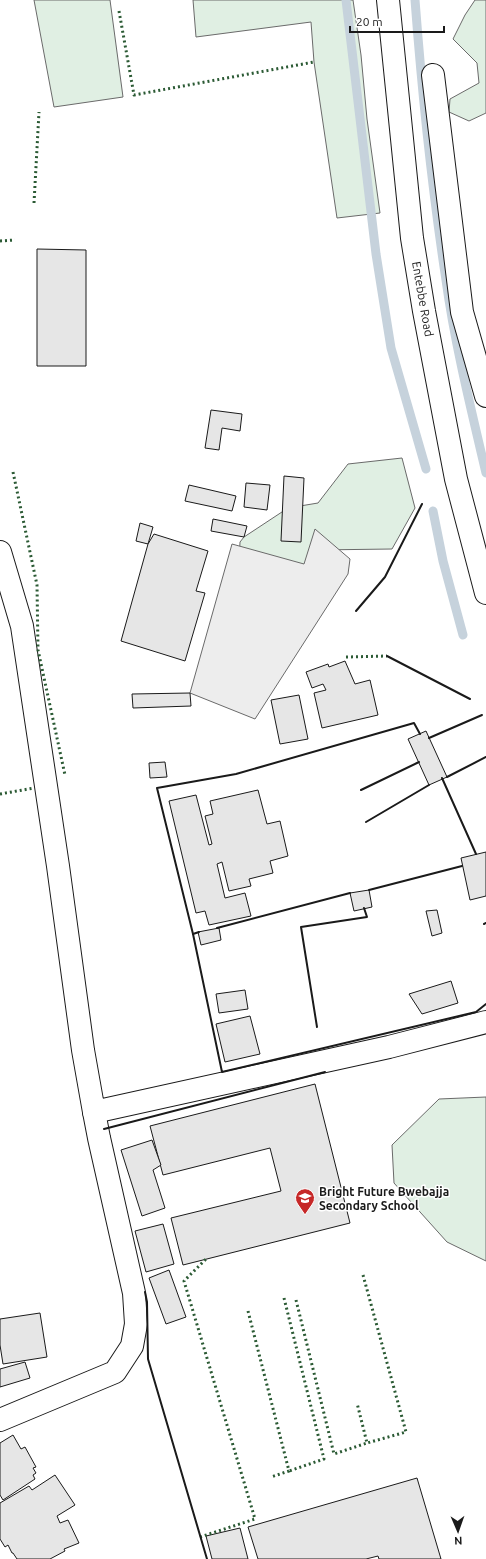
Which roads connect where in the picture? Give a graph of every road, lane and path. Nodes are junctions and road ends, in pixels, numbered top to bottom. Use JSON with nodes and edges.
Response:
{"nodes":[{"id":1,"x":388,"y":0,"type":"edge"},
{"id":2,"x":433,"y":74,"type":"dead end"},
{"id":3,"x":486,"y":396,"type":"edge"},
{"id":4,"x":0,"y":552,"type":"edge"},
{"id":5,"x":486,"y":593,"type":"edge"},
{"id":6,"x":486,"y":1022,"type":"edge"},
{"id":7,"x":94,"y":1112,"type":"junction"},
{"id":8,"x":0,"y":1420,"type":"edge"}],
"edges":[{"from":1,"to":5,"type":"street","name":"Entebbe Road"},
{"from":2,"to":3,"type":"street"},
{"from":4,"to":7,"type":"street"},
{"from":6,"to":7,"type":"street"},
{"from":7,"to":8,"type":"street"}]}
